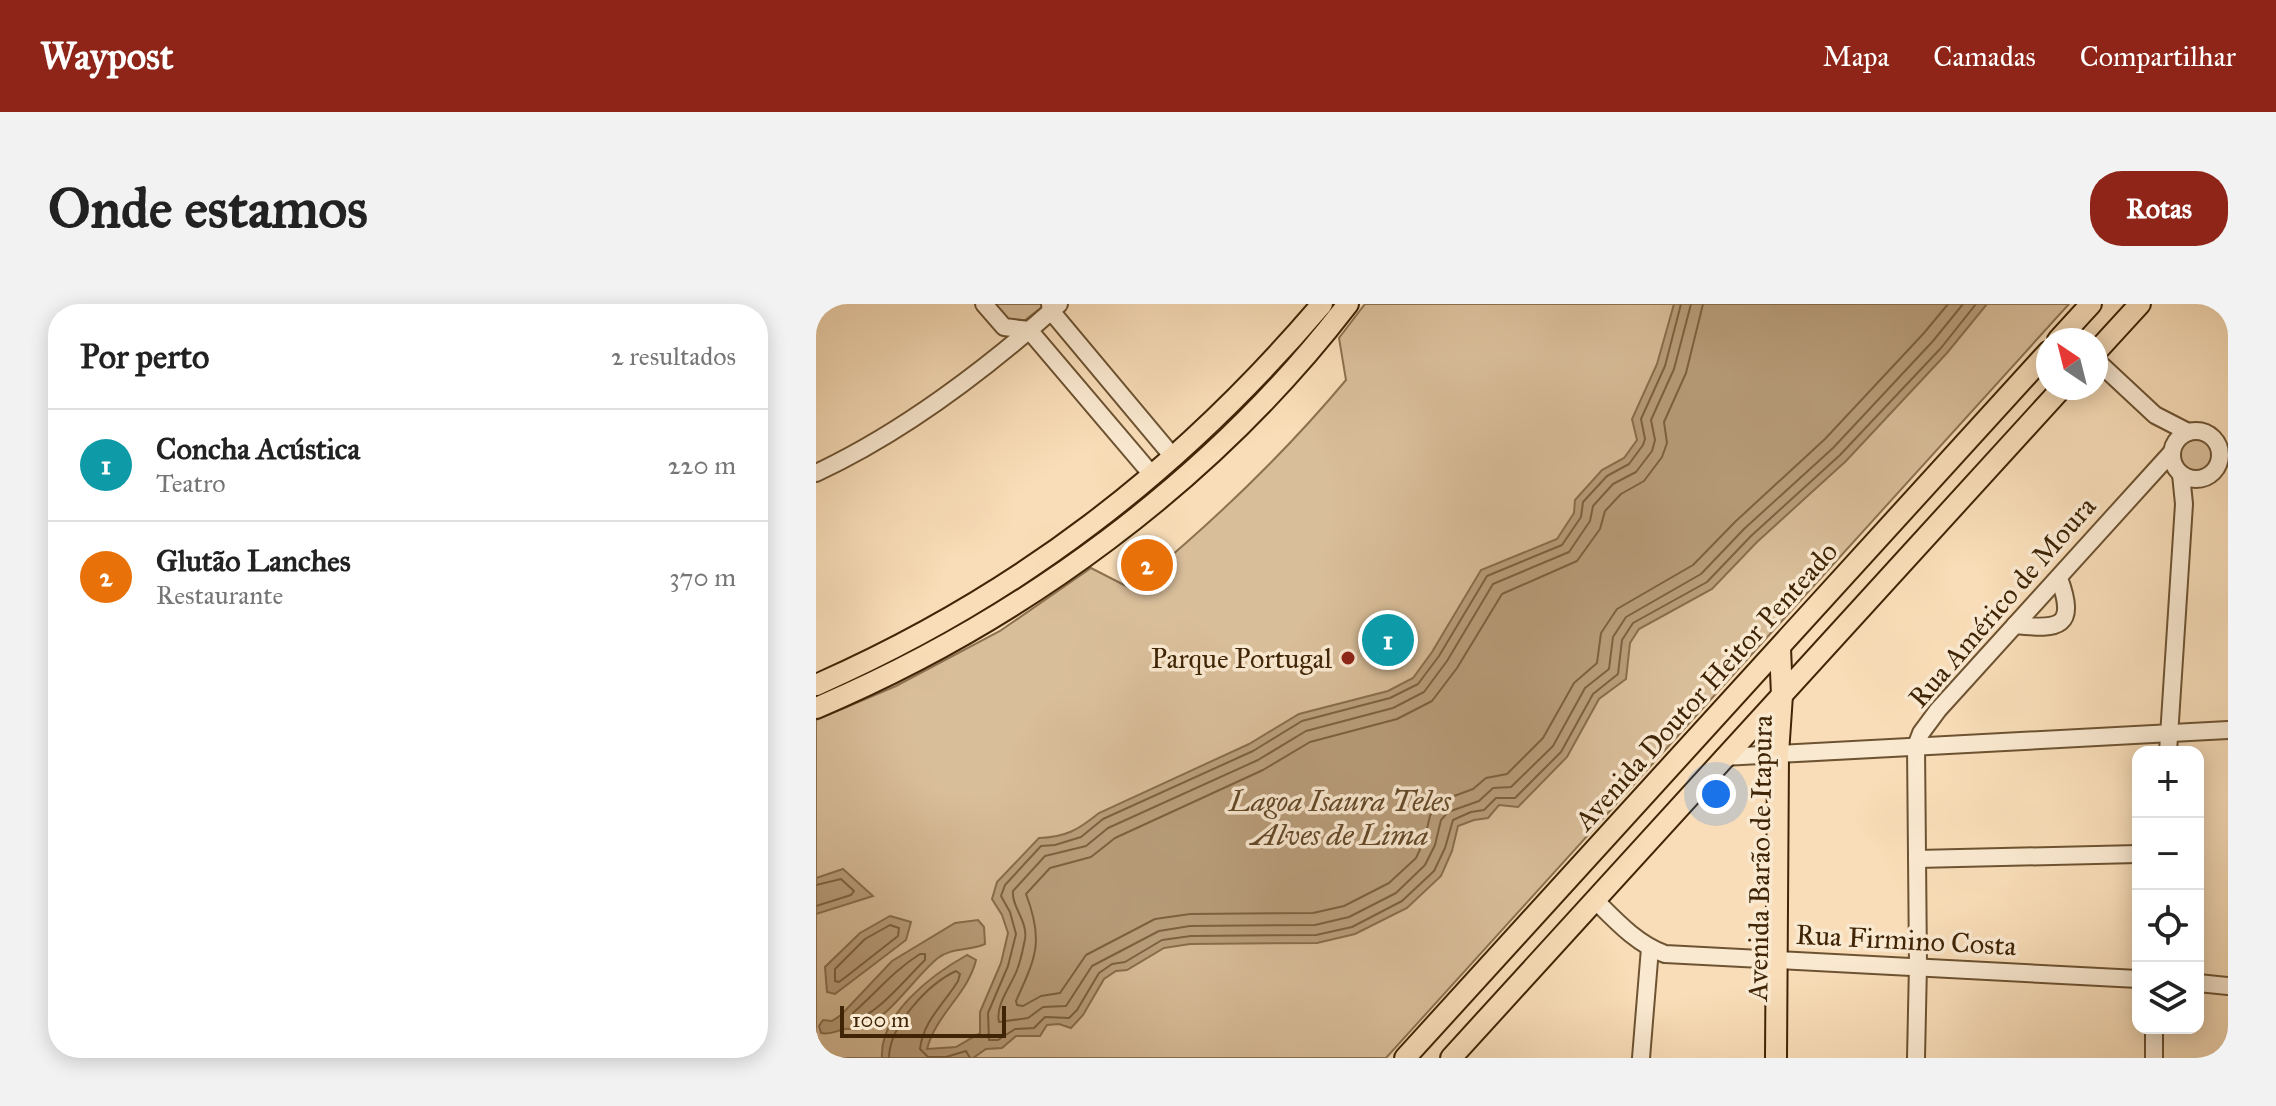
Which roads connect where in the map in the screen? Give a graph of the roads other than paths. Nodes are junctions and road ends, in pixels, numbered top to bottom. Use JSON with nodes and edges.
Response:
{"nodes":[{"id":1,"x":984,"y":304,"type":"edge"},
{"id":2,"x":1322,"y":304,"type":"edge"},
{"id":3,"x":1348,"y":304,"type":"edge"},
{"id":4,"x":2091,"y":304,"type":"edge"},
{"id":5,"x":2140,"y":304,"type":"edge"},
{"id":6,"x":1053,"y":306,"type":"edge"},
{"id":7,"x":2069,"y":328,"type":"edge"},
{"id":8,"x":1029,"y":330,"type":"junction"},
{"id":9,"x":2108,"y":339,"type":"edge"},
{"id":10,"x":2036,"y":365,"type":"edge"},
{"id":11,"x":2108,"y":371,"type":"edge"},
{"id":12,"x":2051,"y":400,"type":"edge"},
{"id":13,"x":2155,"y":415,"type":"junction"},
{"id":14,"x":2188,"y":432,"type":"junction"},
{"id":15,"x":2222,"y":446,"type":"edge"},
{"id":16,"x":2173,"y":450,"type":"junction"},
{"id":17,"x":1174,"y":458,"type":"junction"},
{"id":18,"x":2223,"y":466,"type":"edge"},
{"id":19,"x":816,"y":473,"type":"edge"},
{"id":20,"x":2180,"y":473,"type":"junction"},
{"id":21,"x":1153,"y":476,"type":"junction"},
{"id":22,"x":2147,"y":476,"type":"junction"},
{"id":23,"x":2200,"y":479,"type":"junction"},
{"id":24,"x":2184,"y":504,"type":"junction"},
{"id":25,"x":2059,"y":578,"type":"junction"},
{"id":26,"x":2015,"y":625,"type":"junction"},
{"id":27,"x":1780,"y":648,"type":"junction"},
{"id":28,"x":1810,"y":664,"type":"junction"},
{"id":29,"x":816,"y":685,"type":"edge"},
{"id":30,"x":1782,"y":695,"type":"junction"},
{"id":31,"x":816,"y":708,"type":"edge"},
{"id":32,"x":2228,"y":730,"type":"edge"},
{"id":33,"x":2169,"y":733,"type":"junction"},
{"id":34,"x":1916,"y":746,"type":"junction"},
{"id":35,"x":2168,"y":746,"type":"edge"},
{"id":36,"x":1784,"y":753,"type":"junction"},
{"id":37,"x":1723,"y":757,"type":"junction"},
{"id":38,"x":2132,"y":854,"type":"edge"},
{"id":39,"x":1917,"y":859,"type":"junction"},
{"id":40,"x":1595,"y":900,"type":"junction"},
{"id":41,"x":1650,"y":948,"type":"junction"},
{"id":42,"x":1781,"y":959,"type":"junction"},
{"id":43,"x":1918,"y":965,"type":"junction"},
{"id":44,"x":2132,"y":979,"type":"edge"},
{"id":45,"x":2204,"y":984,"type":"edge"},
{"id":46,"x":2228,"y":986,"type":"edge"},
{"id":47,"x":2154,"y":1034,"type":"edge"},
{"id":48,"x":1640,"y":1051,"type":"edge"},
{"id":49,"x":1405,"y":1058,"type":"edge"},
{"id":50,"x":1451,"y":1058,"type":"edge"},
{"id":51,"x":1627,"y":1058,"type":"edge"},
{"id":52,"x":1776,"y":1058,"type":"edge"},
{"id":53,"x":1786,"y":1058,"type":"edge"},
{"id":54,"x":1916,"y":1058,"type":"edge"},
{"id":55,"x":2154,"y":1058,"type":"edge"}],
"edges":[{"from":1,"to":8,"type":"street"},
{"from":2,"to":17,"type":"main road"},
{"from":3,"to":31,"type":"main road"},
{"from":4,"to":7,"type":"main road"},
{"from":5,"to":9,"type":"main road"},
{"from":6,"to":8,"type":"street"},
{"from":6,"to":17,"type":"street"},
{"from":8,"to":19,"type":"street"},
{"from":8,"to":21,"type":"street"},
{"from":10,"to":27,"type":"main road","name":"Avenida Doutor Heitor Penteado"},
{"from":11,"to":13,"type":"street"},
{"from":12,"to":28,"type":"main road"},
{"from":13,"to":14,"type":"street"},
{"from":13,"to":16,"type":"street"},
{"from":14,"to":15,"type":"street"},
{"from":14,"to":16,"type":"street"},
{"from":15,"to":18,"type":"street"},
{"from":16,"to":20,"type":"street"},
{"from":16,"to":22,"type":"street","name":"Rua Américo de Moura"},
{"from":17,"to":21,"type":"main road"},
{"from":18,"to":23,"type":"street"},
{"from":20,"to":22,"type":"street"},
{"from":20,"to":23,"type":"street"},
{"from":20,"to":24,"type":"street"},
{"from":21,"to":29,"type":"main road"},
{"from":22,"to":25,"type":"street","name":"Rua Américo de Moura"},
{"from":23,"to":24,"type":"street"},
{"from":24,"to":33,"type":"street"},
{"from":25,"to":26,"type":"street","name":"Rua Américo de Moura"},
{"from":25,"to":26,"type":"street"},
{"from":26,"to":34,"type":"street","name":"Rua Américo de Moura"},
{"from":27,"to":30,"type":"main road","name":"Avenida Barão de Itapura"},
{"from":27,"to":49,"type":"main road","name":"Avenida Doutor Heitor Penteado"},
{"from":28,"to":30,"type":"main road"},
{"from":28,"to":36,"type":"main road","name":"Avenida Barão de Itapura"},
{"from":30,"to":36,"type":"main road","name":"Avenida Barão de Itapura"},
{"from":30,"to":37,"type":"main road"},
{"from":32,"to":33,"type":"street"},
{"from":33,"to":34,"type":"street"},
{"from":33,"to":35,"type":"street"},
{"from":34,"to":36,"type":"street"},
{"from":34,"to":39,"type":"street","name":"Rua Américo de Moura"},
{"from":36,"to":37,"type":"street"},
{"from":36,"to":42,"type":"main road","name":"Avenida Barão de Itapura"},
{"from":37,"to":40,"type":"main road"},
{"from":38,"to":39,"type":"street"},
{"from":39,"to":43,"type":"street","name":"Rua Américo de Moura"},
{"from":40,"to":41,"type":"street","name":"Rua Firmino Costa"},
{"from":40,"to":50,"type":"main road"},
{"from":41,"to":42,"type":"street","name":"Rua Firmino Costa"},
{"from":41,"to":48,"type":"street"},
{"from":42,"to":43,"type":"street","name":"Rua Firmino Costa"},
{"from":42,"to":52,"type":"main road","name":"Avenida Barão de Itapura"},
{"from":42,"to":53,"type":"main road","name":"Avenida Barão de Itapura"},
{"from":43,"to":44,"type":"street","name":"Rua Firmino Costa"},
{"from":43,"to":54,"type":"street","name":"Rua Américo de Moura"},
{"from":45,"to":46,"type":"street"},
{"from":47,"to":55,"type":"street"},
{"from":48,"to":51,"type":"street"}]}
